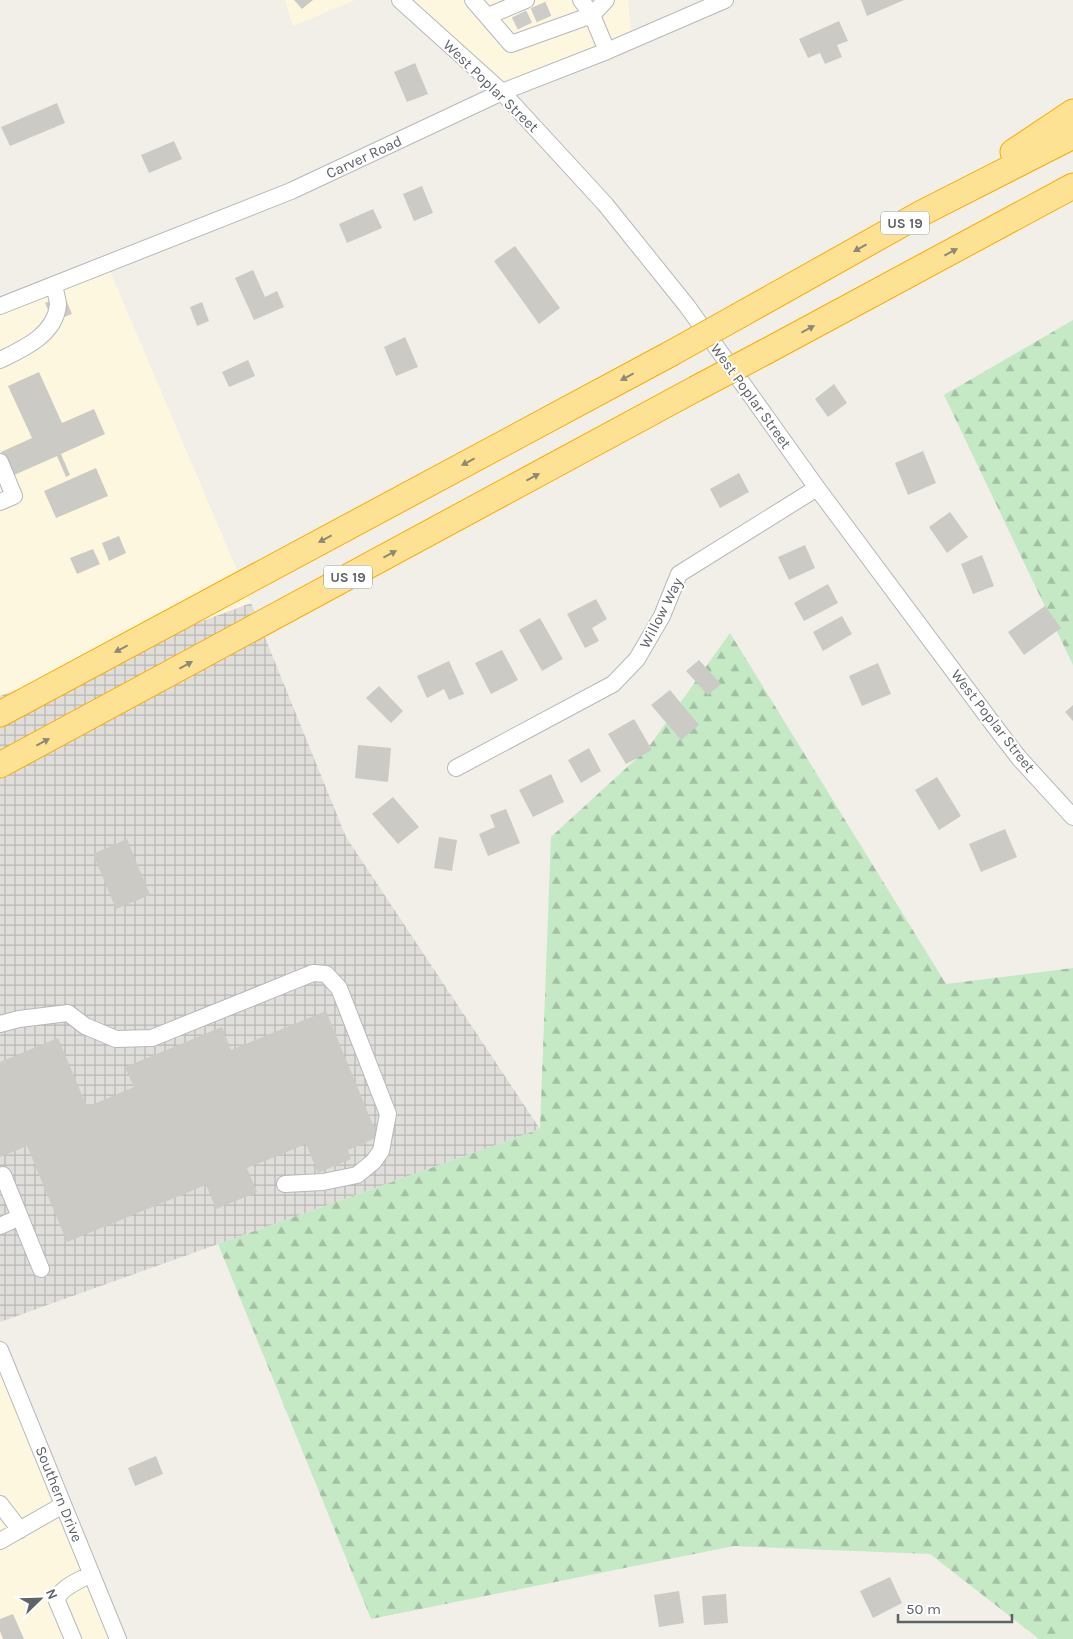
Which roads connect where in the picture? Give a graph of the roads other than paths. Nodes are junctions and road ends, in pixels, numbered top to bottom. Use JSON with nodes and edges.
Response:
{"nodes":[{"id":1,"x":400,"y":0,"type":"edge"},
{"id":2,"x":473,"y":0,"type":"edge"},
{"id":3,"x":581,"y":0,"type":"edge"},
{"id":4,"x":606,"y":0,"type":"edge"},
{"id":5,"x":725,"y":0,"type":"edge"},
{"id":6,"x":531,"y":15,"type":"edge"},
{"id":7,"x":592,"y":15,"type":"junction"},
{"id":8,"x":488,"y":16,"type":"junction"},
{"id":9,"x":607,"y":51,"type":"junction"},
{"id":10,"x":502,"y":92,"type":"junction"},
{"id":11,"x":1073,"y":112,"type":"edge"},
{"id":12,"x":1073,"y":136,"type":"edge"},
{"id":13,"x":1073,"y":186,"type":"edge"},
{"id":14,"x":920,"y":214,"type":"junction"},
{"id":15,"x":54,"y":286,"type":"junction"},
{"id":16,"x":0,"y":306,"type":"edge"},
{"id":17,"x":0,"y":360,"type":"edge"},
{"id":18,"x":0,"y":462,"type":"edge"},
{"id":19,"x":817,"y":488,"type":"junction"},
{"id":20,"x":0,"y":502,"type":"edge"},
{"id":21,"x":0,"y":714,"type":"edge"},
{"id":22,"x":0,"y":765,"type":"edge"},
{"id":23,"x":456,"y":768,"type":"dead end"},
{"id":24,"x":1073,"y":817,"type":"edge"},
{"id":25,"x":0,"y":1024,"type":"edge"},
{"id":26,"x":3,"y":1176,"type":"dead end"},
{"id":27,"x":285,"y":1184,"type":"dead end"},
{"id":28,"x":20,"y":1217,"type":"junction"},
{"id":29,"x":0,"y":1226,"type":"edge"},
{"id":30,"x":41,"y":1269,"type":"dead end"},
{"id":31,"x":0,"y":1350,"type":"edge"},
{"id":32,"x":0,"y":1504,"type":"edge"},
{"id":33,"x":63,"y":1505,"type":"junction"},
{"id":34,"x":20,"y":1530,"type":"junction"},
{"id":35,"x":0,"y":1541,"type":"edge"},
{"id":36,"x":91,"y":1574,"type":"junction"},
{"id":37,"x":73,"y":1639,"type":"edge"},
{"id":38,"x":118,"y":1639,"type":"edge"}],
"edges":[{"from":1,"to":10,"type":"street","name":"West Poplar Street"},
{"from":2,"to":8,"type":"street"},
{"from":3,"to":7,"type":"street"},
{"from":4,"to":7,"type":"street"},
{"from":5,"to":9,"type":"street","name":"Carver Road"},
{"from":6,"to":7,"type":"street"},
{"from":6,"to":8,"type":"street"},
{"from":6,"to":8,"type":"street"},
{"from":7,"to":9,"type":"street"},
{"from":9,"to":10,"type":"street","name":"Carver Road"},
{"from":10,"to":15,"type":"street","name":"Carver Road"},
{"from":10,"to":19,"type":"street","name":"West Poplar Street"},
{"from":11,"to":14,"type":"highway"},
{"from":12,"to":14,"type":"highway","number":"US 19"},
{"from":22,"to":13,"type":"highway","number":"US 19","one_way":true,"bridge":true},
{"from":14,"to":21,"type":"highway","number":"US 19","one_way":true,"bridge":true},
{"from":15,"to":16,"type":"street","name":"Carver Road"},
{"from":15,"to":17,"type":"street"},
{"from":18,"to":20,"type":"street"},
{"from":19,"to":23,"type":"street","name":"Willow Way"},
{"from":19,"to":24,"type":"street","name":"West Poplar Street"},
{"from":25,"to":27,"type":"street"},
{"from":26,"to":28,"type":"street"},
{"from":28,"to":29,"type":"street"},
{"from":28,"to":30,"type":"street"},
{"from":31,"to":33,"type":"street","name":"Southern Drive"},
{"from":32,"to":34,"type":"street"},
{"from":33,"to":34,"type":"street"},
{"from":33,"to":36,"type":"street","name":"Southern Drive"},
{"from":34,"to":35,"type":"street"},
{"from":36,"to":37,"type":"street"},
{"from":36,"to":38,"type":"street","name":"Southern Drive"}]}
